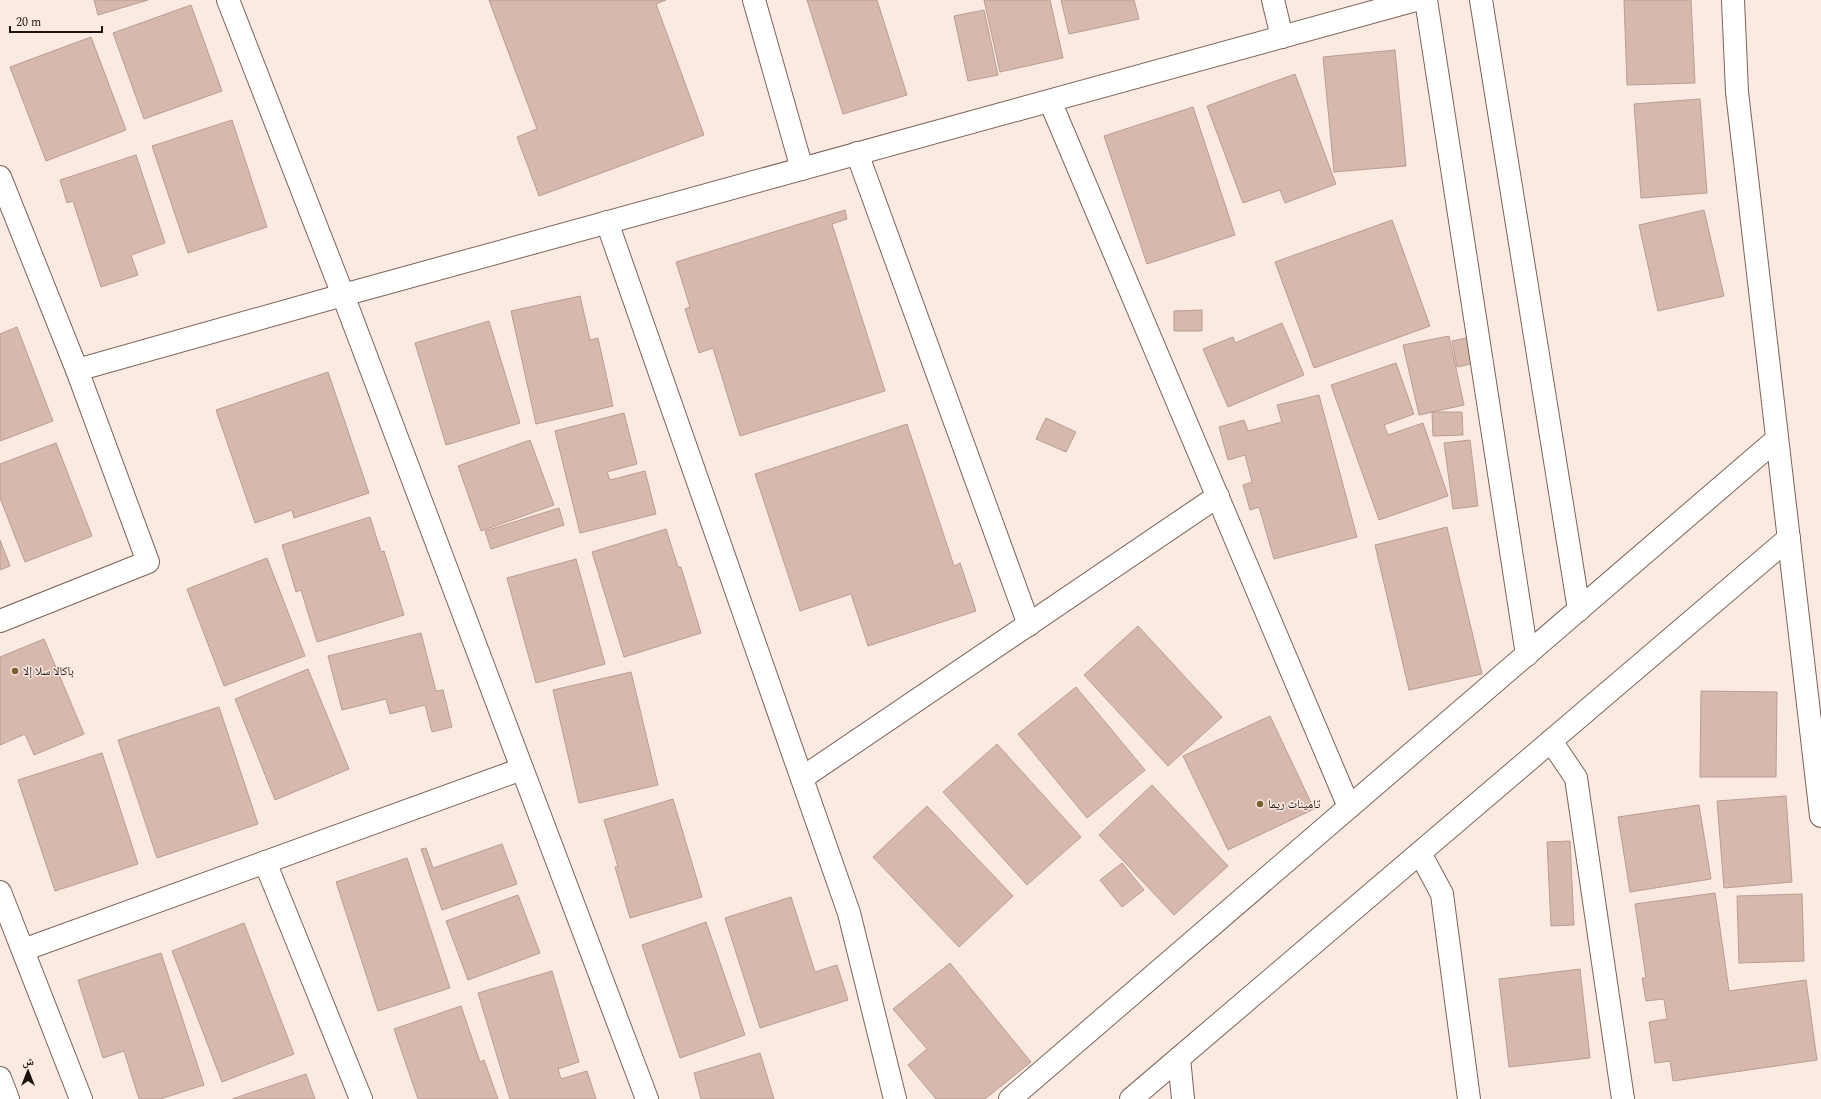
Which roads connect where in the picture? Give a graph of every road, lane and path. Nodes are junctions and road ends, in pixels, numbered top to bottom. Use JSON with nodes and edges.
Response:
{"nodes":[{"id":1,"x":228,"y":0,"type":"edge"},
{"id":2,"x":754,"y":0,"type":"edge"},
{"id":3,"x":1273,"y":0,"type":"edge"},
{"id":4,"x":1416,"y":0,"type":"edge"},
{"id":5,"x":1426,"y":0,"type":"edge"},
{"id":6,"x":1481,"y":0,"type":"edge"},
{"id":7,"x":1733,"y":0,"type":"edge"},
{"id":8,"x":1282,"y":37,"type":"junction"},
{"id":9,"x":1050,"y":101,"type":"junction"},
{"id":10,"x":857,"y":153,"type":"junction"},
{"id":11,"x":802,"y":169,"type":"junction"},
{"id":12,"x":0,"y":177,"type":"edge"},
{"id":13,"x":607,"y":222,"type":"junction"},
{"id":14,"x":343,"y":295,"type":"junction"},
{"id":15,"x":77,"y":370,"type":"junction"},
{"id":16,"x":1777,"y":439,"type":"junction"},
{"id":17,"x":1218,"y":496,"type":"junction"},
{"id":18,"x":1789,"y":538,"type":"junction"},
{"id":19,"x":1578,"y":610,"type":"junction"},
{"id":20,"x":0,"y":621,"type":"edge"},
{"id":21,"x":1029,"y":625,"type":"junction"},
{"id":22,"x":1527,"y":655,"type":"junction"},
{"id":23,"x":1551,"y":741,"type":"junction"},
{"id":24,"x":522,"y":769,"type":"junction"},
{"id":25,"x":802,"y":778,"type":"junction"},
{"id":26,"x":1349,"y":807,"type":"junction"},
{"id":27,"x":1821,"y":816,"type":"edge"},
{"id":28,"x":1420,"y":853,"type":"junction"},
{"id":29,"x":265,"y":862,"type":"junction"},
{"id":30,"x":0,"y":892,"type":"edge"},
{"id":31,"x":23,"y":950,"type":"junction"},
{"id":32,"x":1179,"y":1058,"type":"junction"},
{"id":33,"x":0,"y":1078,"type":"edge"},
{"id":34,"x":8,"y":1099,"type":"edge"},
{"id":35,"x":81,"y":1099,"type":"edge"},
{"id":36,"x":361,"y":1099,"type":"edge"},
{"id":37,"x":647,"y":1099,"type":"edge"},
{"id":38,"x":895,"y":1099,"type":"edge"},
{"id":39,"x":1010,"y":1099,"type":"edge"},
{"id":40,"x":1131,"y":1099,"type":"edge"},
{"id":41,"x":1184,"y":1099,"type":"edge"},
{"id":42,"x":1469,"y":1099,"type":"edge"},
{"id":43,"x":1623,"y":1099,"type":"edge"}],
"edges":[{"from":1,"to":14,"type":"street"},
{"from":2,"to":11,"type":"street"},
{"from":3,"to":8,"type":"street"},
{"from":4,"to":8,"type":"street"},
{"from":5,"to":22,"type":"street"},
{"from":6,"to":19,"type":"street"},
{"from":7,"to":16,"type":"street"},
{"from":8,"to":9,"type":"street"},
{"from":9,"to":10,"type":"street"},
{"from":9,"to":17,"type":"street"},
{"from":10,"to":11,"type":"street"},
{"from":10,"to":21,"type":"street"},
{"from":11,"to":13,"type":"street"},
{"from":12,"to":15,"type":"street"},
{"from":13,"to":14,"type":"street"},
{"from":13,"to":25,"type":"street"},
{"from":14,"to":15,"type":"street"},
{"from":14,"to":24,"type":"street"},
{"from":15,"to":20,"type":"street"},
{"from":16,"to":18,"type":"street"},
{"from":16,"to":19,"type":"street"},
{"from":17,"to":21,"type":"street"},
{"from":17,"to":26,"type":"street"},
{"from":18,"to":23,"type":"street"},
{"from":18,"to":27,"type":"street"},
{"from":19,"to":22,"type":"street"},
{"from":21,"to":25,"type":"street"},
{"from":22,"to":26,"type":"street"},
{"from":23,"to":28,"type":"street"},
{"from":23,"to":43,"type":"street"},
{"from":24,"to":29,"type":"street"},
{"from":24,"to":37,"type":"street"},
{"from":25,"to":38,"type":"street"},
{"from":26,"to":39,"type":"street"},
{"from":28,"to":32,"type":"street"},
{"from":28,"to":42,"type":"street"},
{"from":29,"to":31,"type":"street"},
{"from":29,"to":36,"type":"street"},
{"from":30,"to":31,"type":"street"},
{"from":31,"to":35,"type":"street"},
{"from":32,"to":40,"type":"street"},
{"from":32,"to":41,"type":"street"},
{"from":33,"to":34,"type":"street"}]}
